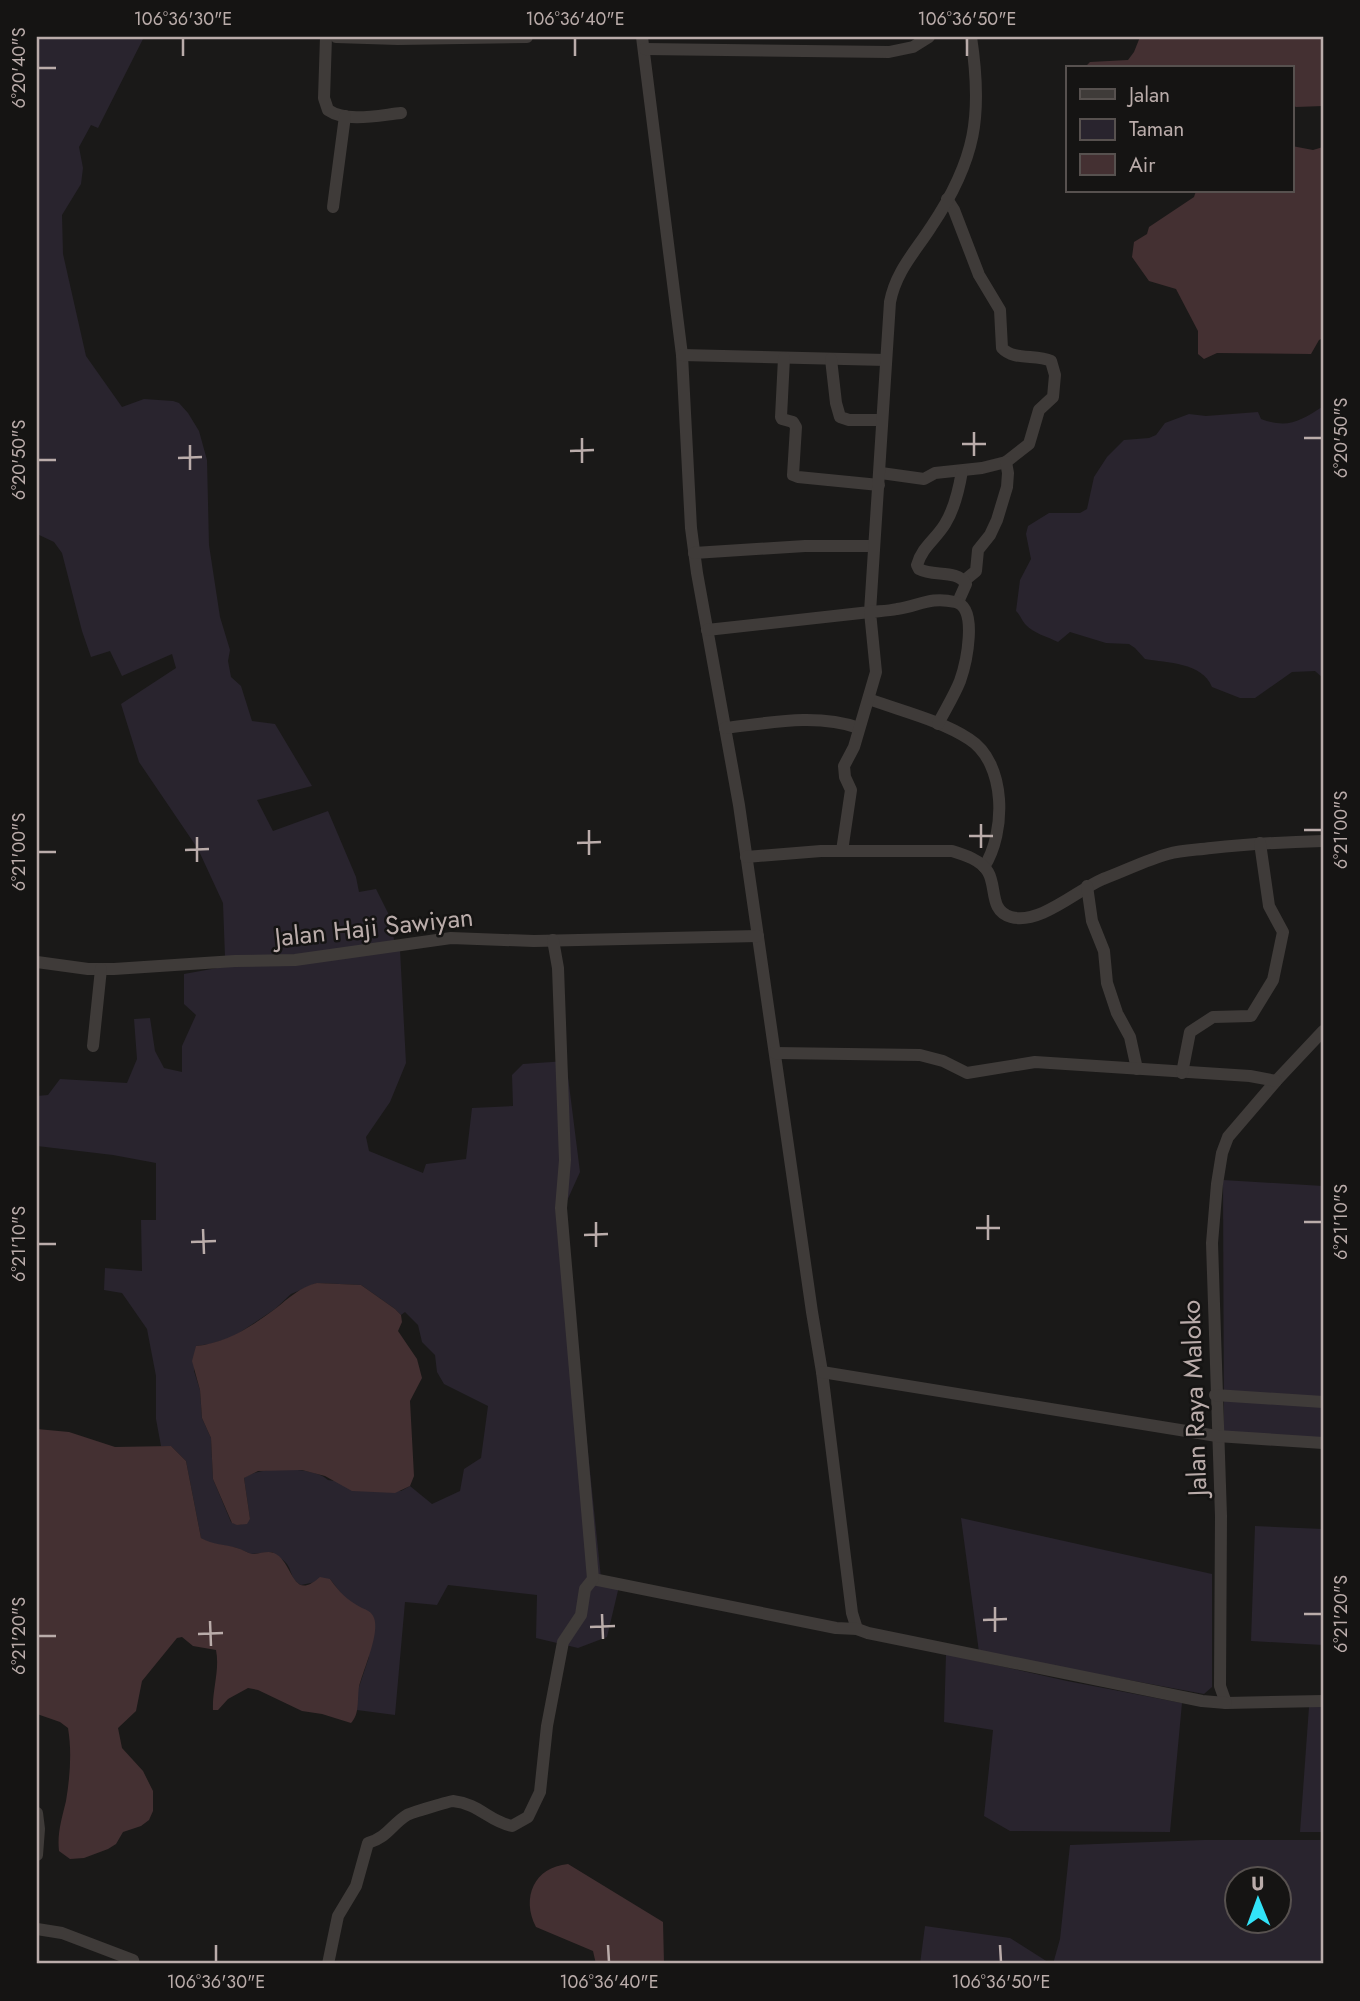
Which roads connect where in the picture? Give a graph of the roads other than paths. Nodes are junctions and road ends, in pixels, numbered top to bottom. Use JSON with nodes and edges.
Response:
{"nodes":[{"id":1,"x":327,"y":37,"type":"edge"},
{"id":2,"x":336,"y":37,"type":"edge"},
{"id":3,"x":527,"y":37,"type":"edge"},
{"id":4,"x":929,"y":37,"type":"edge"},
{"id":5,"x":971,"y":37,"type":"edge"},
{"id":6,"x":643,"y":43,"type":"edge"},
{"id":7,"x":401,"y":113,"type":"dead end"},
{"id":8,"x":345,"y":116,"type":"junction"},
{"id":9,"x":947,"y":199,"type":"junction"},
{"id":10,"x":333,"y":207,"type":"dead end"},
{"id":11,"x":682,"y":355,"type":"junction"},
{"id":12,"x":784,"y":358,"type":"junction"},
{"id":13,"x":831,"y":359,"type":"junction"},
{"id":14,"x":886,"y":360,"type":"junction"},
{"id":15,"x":882,"y":420,"type":"junction"},
{"id":16,"x":1006,"y":462,"type":"junction"},
{"id":17,"x":962,"y":471,"type":"junction"},
{"id":18,"x":880,"y":479,"type":"junction"},
{"id":19,"x":873,"y":546,"type":"junction"},
{"id":20,"x":694,"y":553,"type":"junction"},
{"id":21,"x":964,"y":580,"type":"junction"},
{"id":22,"x":958,"y":602,"type":"junction"},
{"id":23,"x":870,"y":612,"type":"junction"},
{"id":24,"x":707,"y":630,"type":"junction"},
{"id":25,"x":869,"y":699,"type":"junction"},
{"id":26,"x":938,"y":724,"type":"junction"},
{"id":27,"x":859,"y":727,"type":"junction"},
{"id":28,"x":725,"y":728,"type":"junction"},
{"id":29,"x":1323,"y":841,"type":"edge"},
{"id":30,"x":1260,"y":843,"type":"junction"},
{"id":31,"x":842,"y":851,"type":"junction"},
{"id":32,"x":746,"y":857,"type":"junction"},
{"id":33,"x":984,"y":867,"type":"junction"},
{"id":34,"x":1087,"y":886,"type":"junction"},
{"id":35,"x":758,"y":936,"type":"junction"},
{"id":36,"x":552,"y":940,"type":"junction"},
{"id":37,"x":37,"y":962,"type":"edge"},
{"id":38,"x":102,"y":969,"type":"junction"},
{"id":39,"x":1323,"y":1031,"type":"edge"},
{"id":40,"x":93,"y":1046,"type":"dead end"},
{"id":41,"x":775,"y":1053,"type":"junction"},
{"id":42,"x":1137,"y":1069,"type":"junction"},
{"id":43,"x":1182,"y":1073,"type":"junction"},
{"id":44,"x":1276,"y":1081,"type":"junction"},
{"id":45,"x":822,"y":1372,"type":"junction"},
{"id":46,"x":1215,"y":1395,"type":"junction"},
{"id":47,"x":1323,"y":1402,"type":"edge"},
{"id":48,"x":1217,"y":1436,"type":"junction"},
{"id":49,"x":1323,"y":1443,"type":"edge"},
{"id":50,"x":593,"y":1579,"type":"junction"},
{"id":51,"x":857,"y":1629,"type":"junction"},
{"id":52,"x":1323,"y":1701,"type":"edge"},
{"id":53,"x":1226,"y":1703,"type":"junction"},
{"id":54,"x":37,"y":1812,"type":"edge"},
{"id":55,"x":37,"y":1855,"type":"edge"},
{"id":56,"x":37,"y":1929,"type":"edge"},
{"id":57,"x":134,"y":1964,"type":"edge"},
{"id":58,"x":328,"y":1964,"type":"edge"}],
"edges":[{"from":1,"to":8,"type":"street"},
{"from":2,"to":3,"type":"street"},
{"from":4,"to":6,"type":"street"},
{"from":5,"to":9,"type":"street"},
{"from":6,"to":11,"type":"street"},
{"from":7,"to":8,"type":"street"},
{"from":8,"to":10,"type":"street"},
{"from":9,"to":14,"type":"street"},
{"from":9,"to":16,"type":"street"},
{"from":11,"to":12,"type":"street"},
{"from":11,"to":20,"type":"street"},
{"from":12,"to":13,"type":"street"},
{"from":12,"to":18,"type":"street"},
{"from":13,"to":14,"type":"street"},
{"from":13,"to":15,"type":"street"},
{"from":14,"to":15,"type":"street"},
{"from":15,"to":18,"type":"street"},
{"from":16,"to":17,"type":"street"},
{"from":16,"to":21,"type":"street"},
{"from":17,"to":18,"type":"street"},
{"from":17,"to":21,"type":"street"},
{"from":18,"to":19,"type":"street"},
{"from":19,"to":20,"type":"street"},
{"from":19,"to":23,"type":"street"},
{"from":20,"to":24,"type":"street"},
{"from":21,"to":22,"type":"street"},
{"from":22,"to":23,"type":"street"},
{"from":22,"to":26,"type":"street"},
{"from":23,"to":24,"type":"street"},
{"from":23,"to":25,"type":"street"},
{"from":24,"to":28,"type":"street"},
{"from":25,"to":26,"type":"street"},
{"from":25,"to":27,"type":"street"},
{"from":26,"to":33,"type":"street"},
{"from":27,"to":28,"type":"street"},
{"from":27,"to":31,"type":"street"},
{"from":28,"to":32,"type":"street"},
{"from":29,"to":30,"type":"street"},
{"from":30,"to":34,"type":"street"},
{"from":30,"to":43,"type":"street"},
{"from":31,"to":32,"type":"street"},
{"from":31,"to":33,"type":"street"},
{"from":32,"to":35,"type":"street"},
{"from":33,"to":34,"type":"street"},
{"from":34,"to":42,"type":"street"},
{"from":35,"to":36,"type":"street","name":"Jalan Haji Sawiyan"},
{"from":35,"to":41,"type":"street"},
{"from":36,"to":38,"type":"street","name":"Jalan Haji Sawiyan"},
{"from":36,"to":50,"type":"street"},
{"from":37,"to":38,"type":"street","name":"Jalan Haji Sawiyan"},
{"from":38,"to":40,"type":"street"},
{"from":39,"to":44,"type":"street","name":"Jalan Raya Maloko"},
{"from":41,"to":42,"type":"street"},
{"from":41,"to":45,"type":"street"},
{"from":42,"to":43,"type":"street"},
{"from":43,"to":44,"type":"street"},
{"from":44,"to":46,"type":"street","name":"Jalan Raya Maloko"},
{"from":45,"to":48,"type":"street"},
{"from":45,"to":51,"type":"street"},
{"from":46,"to":47,"type":"street"},
{"from":46,"to":48,"type":"street","name":"Jalan Raya Maloko"},
{"from":48,"to":49,"type":"street"},
{"from":48,"to":53,"type":"street","name":"Jalan Raya Maloko"},
{"from":50,"to":51,"type":"street"},
{"from":50,"to":58,"type":"street"},
{"from":51,"to":53,"type":"street"},
{"from":52,"to":53,"type":"street"},
{"from":54,"to":55,"type":"street"},
{"from":56,"to":57,"type":"street"}]}
